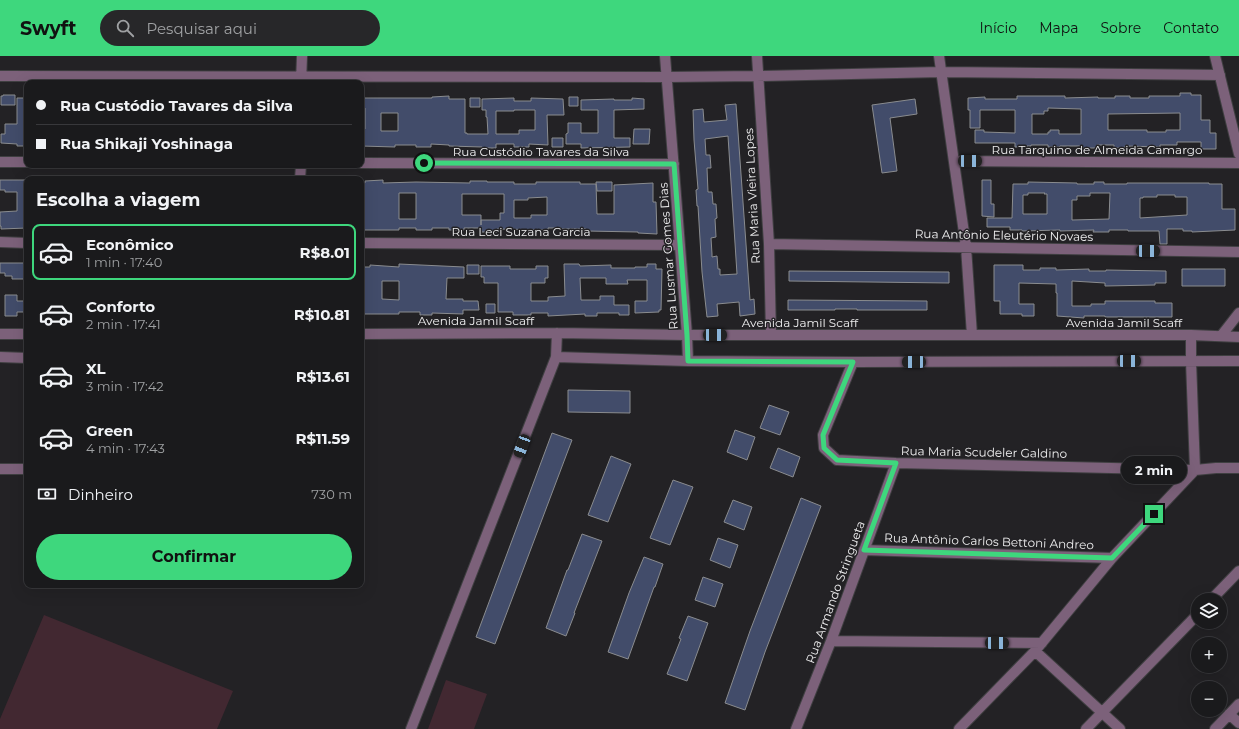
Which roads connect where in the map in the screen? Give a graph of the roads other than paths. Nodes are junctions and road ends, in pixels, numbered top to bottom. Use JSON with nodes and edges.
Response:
{"nodes":[{"id":1,"x":302,"y":56,"type":"edge"},
{"id":2,"x":665,"y":56,"type":"edge"},
{"id":3,"x":757,"y":56,"type":"edge"},
{"id":4,"x":939,"y":56,"type":"edge"},
{"id":5,"x":1215,"y":56,"type":"edge"},
{"id":6,"x":941,"y":72,"type":"junction"},
{"id":7,"x":1220,"y":74,"type":"junction"},
{"id":8,"x":0,"y":76,"type":"edge"},
{"id":9,"x":758,"y":76,"type":"junction"},
{"id":10,"x":667,"y":77,"type":"junction"},
{"id":11,"x":301,"y":80,"type":"edge"},
{"id":12,"x":1239,"y":154,"type":"edge"},
{"id":13,"x":954,"y":161,"type":"junction"},
{"id":14,"x":0,"y":162,"type":"edge"},
{"id":15,"x":24,"y":162,"type":"edge"},
{"id":16,"x":364,"y":163,"type":"edge"},
{"id":17,"x":1239,"y":163,"type":"edge"},
{"id":18,"x":674,"y":164,"type":"junction"},
{"id":19,"x":0,"y":242,"type":"edge"},
{"id":20,"x":24,"y":242,"type":"edge"},
{"id":21,"x":364,"y":243,"type":"edge"},
{"id":22,"x":769,"y":244,"type":"junction"},
{"id":23,"x":680,"y":245,"type":"junction"},
{"id":24,"x":966,"y":247,"type":"junction"},
{"id":25,"x":1239,"y":252,"type":"edge"},
{"id":26,"x":1239,"y":314,"type":"edge"},
{"id":27,"x":558,"y":333,"type":"junction"},
{"id":28,"x":0,"y":334,"type":"edge"},
{"id":29,"x":24,"y":334,"type":"edge"},
{"id":30,"x":364,"y":334,"type":"edge"},
{"id":31,"x":687,"y":335,"type":"junction"},
{"id":32,"x":771,"y":335,"type":"junction"},
{"id":33,"x":972,"y":335,"type":"junction"},
{"id":34,"x":1191,"y":335,"type":"junction"},
{"id":35,"x":1221,"y":336,"type":"junction"},
{"id":36,"x":1239,"y":337,"type":"edge"},
{"id":37,"x":0,"y":357,"type":"edge"},
{"id":38,"x":556,"y":357,"type":"junction"},
{"id":39,"x":24,"y":358,"type":"edge"},
{"id":40,"x":688,"y":361,"type":"junction"},
{"id":41,"x":1191,"y":361,"type":"junction"},
{"id":42,"x":1239,"y":361,"type":"edge"},
{"id":43,"x":853,"y":362,"type":"junction"},
{"id":44,"x":896,"y":463,"type":"junction"},
{"id":45,"x":1239,"y":468,"type":"edge"},
{"id":46,"x":0,"y":469,"type":"edge"},
{"id":47,"x":24,"y":469,"type":"edge"},
{"id":48,"x":1195,"y":470,"type":"junction"},
{"id":49,"x":864,"y":550,"type":"junction"},
{"id":50,"x":1112,"y":558,"type":"junction"},
{"id":51,"x":1239,"y":571,"type":"edge"},
{"id":52,"x":1218,"y":593,"type":"edge"},
{"id":53,"x":1191,"y":621,"type":"edge"},
{"id":54,"x":831,"y":641,"type":"junction"},
{"id":55,"x":1038,"y":647,"type":"junction"},
{"id":56,"x":1239,"y":704,"type":"edge"},
{"id":57,"x":1103,"y":712,"type":"junction"},
{"id":58,"x":1229,"y":714,"type":"junction"},
{"id":59,"x":1239,"y":723,"type":"edge"},
{"id":60,"x":411,"y":729,"type":"edge"},
{"id":61,"x":796,"y":729,"type":"edge"},
{"id":62,"x":959,"y":729,"type":"edge"},
{"id":63,"x":1086,"y":729,"type":"edge"},
{"id":64,"x":1120,"y":729,"type":"edge"},
{"id":65,"x":1215,"y":729,"type":"edge"}],
"edges":[{"from":1,"to":11,"type":"street"},
{"from":2,"to":10,"type":"street","name":"Rua Lusmar Gomes Dias"},
{"from":3,"to":9,"type":"street","name":"Rua Maria Vieira Lopes"},
{"from":4,"to":6,"type":"street"},
{"from":5,"to":7,"type":"street"},
{"from":6,"to":7,"type":"street"},
{"from":6,"to":9,"type":"street"},
{"from":6,"to":13,"type":"street"},
{"from":7,"to":12,"type":"street"},
{"from":8,"to":11,"type":"street"},
{"from":9,"to":10,"type":"street"},
{"from":9,"to":22,"type":"street","name":"Rua Maria Vieira Lopes"},
{"from":10,"to":11,"type":"street"},
{"from":10,"to":18,"type":"street","name":"Rua Lusmar Gomes Dias"},
{"from":13,"to":17,"type":"street","name":"Rua Tarquino de Almeida Camargo"},
{"from":13,"to":24,"type":"street"},
{"from":14,"to":15,"type":"street"},
{"from":16,"to":18,"type":"street","name":"Rua Custódio Tavares da Silva"},
{"from":18,"to":23,"type":"street","name":"Rua Lusmar Gomes Dias"},
{"from":19,"to":20,"type":"street"},
{"from":21,"to":23,"type":"street","name":"Rua Leci Suzana Garcia"},
{"from":22,"to":24,"type":"street","name":"Rua Antônio Eleutério Novaes"},
{"from":22,"to":32,"type":"street","name":"Rua Maria Vieira Lopes"},
{"from":23,"to":31,"type":"street","name":"Rua Lusmar Gomes Dias"},
{"from":24,"to":25,"type":"street","name":"Rua Antônio Eleutério Novaes"},
{"from":24,"to":33,"type":"street"},
{"from":26,"to":35,"type":"street"},
{"from":27,"to":30,"type":"street","name":"Avenida Jamil Scaff"},
{"from":27,"to":31,"type":"street","name":"Avenida Jamil Scaff"},
{"from":27,"to":38,"type":"street"},
{"from":28,"to":29,"type":"street"},
{"from":31,"to":32,"type":"street","name":"Avenida Jamil Scaff"},
{"from":31,"to":40,"type":"street","name":"Rua Lusmar Gomes Dias"},
{"from":32,"to":33,"type":"street","name":"Avenida Jamil Scaff"},
{"from":33,"to":34,"type":"street","name":"Avenida Jamil Scaff"},
{"from":34,"to":35,"type":"street","name":"Avenida Jamil Scaff"},
{"from":34,"to":41,"type":"street"},
{"from":35,"to":36,"type":"street","name":"Avenida Jamil Scaff"},
{"from":37,"to":39,"type":"street"},
{"from":38,"to":40,"type":"street"},
{"from":38,"to":60,"type":"street"},
{"from":40,"to":43,"type":"street"},
{"from":41,"to":42,"type":"street"},
{"from":41,"to":43,"type":"street"},
{"from":41,"to":48,"type":"street"},
{"from":43,"to":44,"type":"street","name":"Rua Maria Scudeler Galdino"},
{"from":44,"to":48,"type":"street","name":"Rua Maria Scudeler Galdino"},
{"from":44,"to":49,"type":"street","name":"Rua Armando Stringueta"},
{"from":45,"to":48,"type":"street","name":"Rua Maria Scudeler Galdino"},
{"from":46,"to":47,"type":"street"},
{"from":48,"to":50,"type":"street"},
{"from":49,"to":50,"type":"street","name":"Rua Antônio Carlos Bettoni Andreo"},
{"from":49,"to":54,"type":"street","name":"Rua Armando Stringueta"},
{"from":50,"to":55,"type":"street"},
{"from":51,"to":52,"type":"street"},
{"from":53,"to":57,"type":"street"},
{"from":54,"to":55,"type":"street"},
{"from":54,"to":61,"type":"street","name":"Rua Armando Stringueta"},
{"from":55,"to":57,"type":"street"},
{"from":55,"to":62,"type":"street"},
{"from":56,"to":58,"type":"street"},
{"from":57,"to":63,"type":"street"},
{"from":57,"to":64,"type":"street"},
{"from":58,"to":59,"type":"street"},
{"from":58,"to":65,"type":"street"}]}
